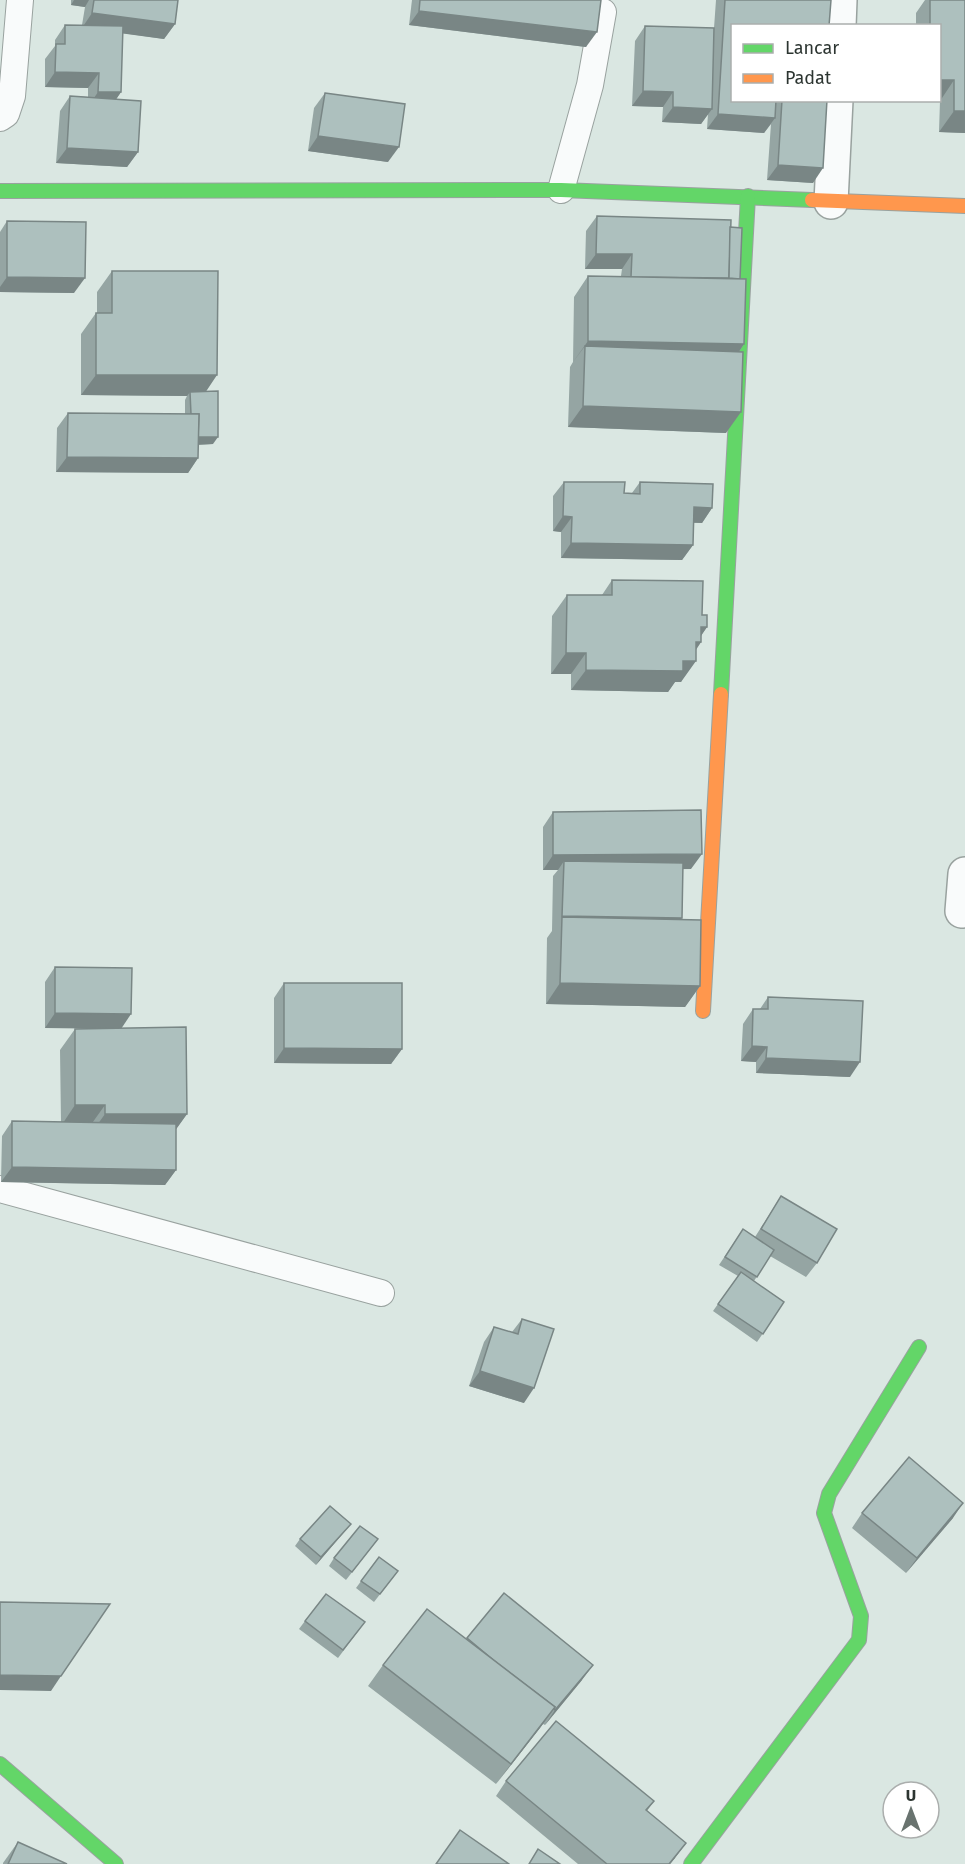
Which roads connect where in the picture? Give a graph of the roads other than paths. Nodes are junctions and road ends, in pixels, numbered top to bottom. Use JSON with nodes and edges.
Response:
{"nodes":[{"id":1,"x":20,"y":0,"type":"edge"},
{"id":2,"x":840,"y":0,"type":"edge"},
{"id":3,"x":603,"y":12,"type":"edge"},
{"id":4,"x":839,"y":24,"type":"edge"},
{"id":5,"x":836,"y":102,"type":"edge"},
{"id":6,"x":0,"y":118,"type":"edge"},
{"id":7,"x":561,"y":190,"type":"junction"},
{"id":8,"x":0,"y":191,"type":"edge"},
{"id":9,"x":748,"y":196,"type":"junction"},
{"id":10,"x":831,"y":202,"type":"junction"},
{"id":11,"x":965,"y":206,"type":"edge"},
{"id":12,"x":965,"y":874,"type":"edge"},
{"id":13,"x":962,"y":911,"type":"dead end"},
{"id":14,"x":703,"y":1011,"type":"edge"},
{"id":15,"x":0,"y":1189,"type":"edge"},
{"id":16,"x":381,"y":1293,"type":"dead end"},
{"id":17,"x":920,"y":1347,"type":"dead end"},
{"id":18,"x":0,"y":1764,"type":"edge"},
{"id":19,"x":116,"y":1864,"type":"edge"},
{"id":20,"x":692,"y":1864,"type":"edge"}],
"edges":[{"from":1,"to":6,"type":"lane"},
{"from":2,"to":4,"type":"street"},
{"from":3,"to":7,"type":"lane"},
{"from":5,"to":10,"type":"street"},
{"from":7,"to":8,"type":"street"},
{"from":7,"to":9,"type":"street"},
{"from":9,"to":10,"type":"street"},
{"from":9,"to":14,"type":"street"},
{"from":10,"to":11,"type":"street"},
{"from":12,"to":13,"type":"street"},
{"from":15,"to":16,"type":"lane"},
{"from":17,"to":20,"type":"street"},
{"from":18,"to":19,"type":"street"}]}
